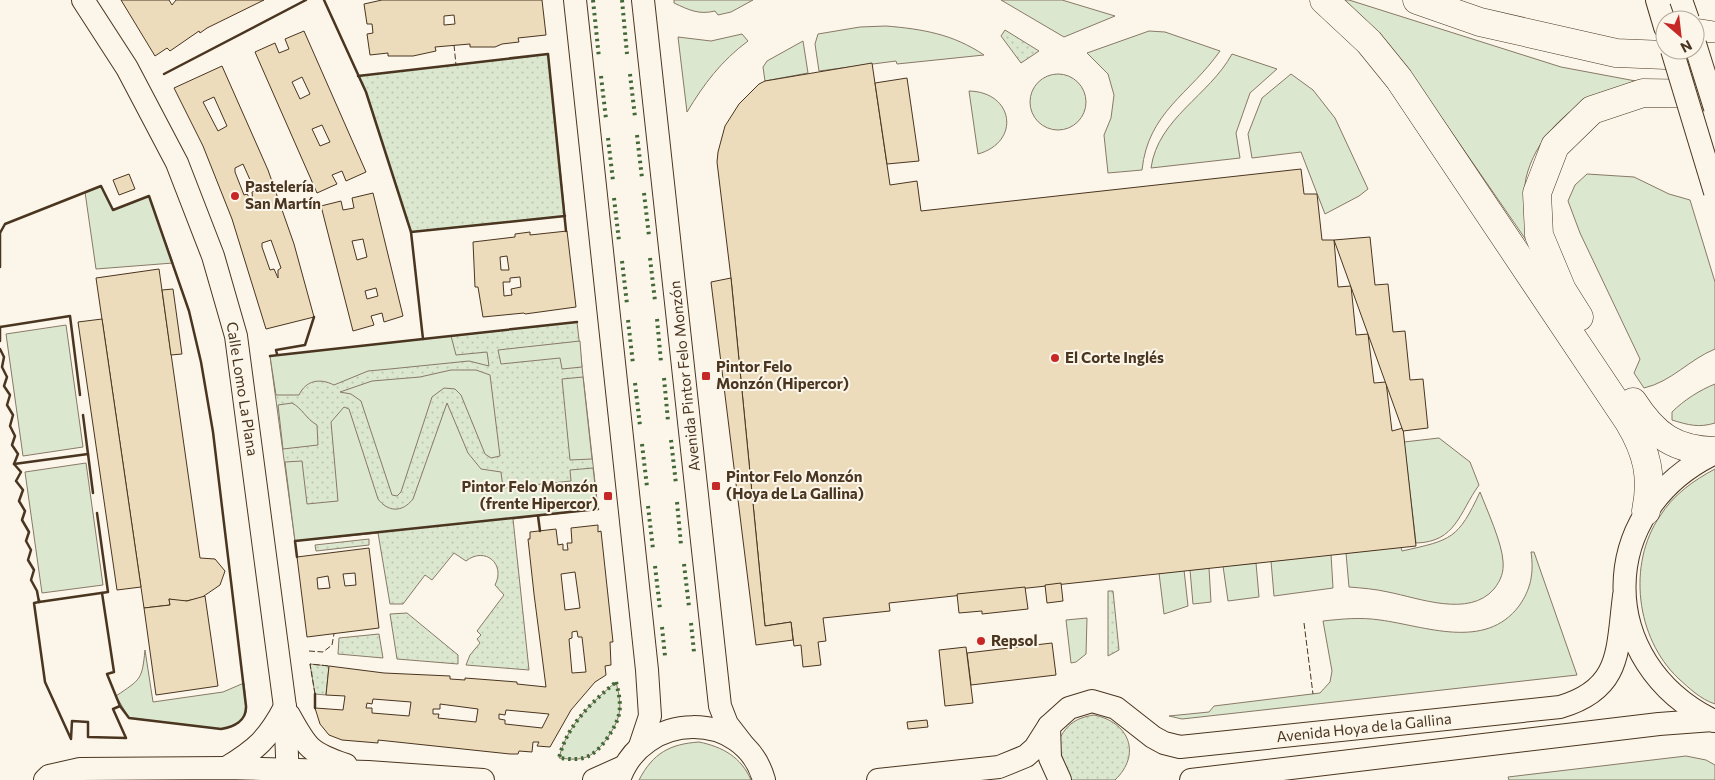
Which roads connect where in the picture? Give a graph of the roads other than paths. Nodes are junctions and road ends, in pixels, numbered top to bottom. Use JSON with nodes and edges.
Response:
{"nodes":[{"id":1,"x":83,"y":0,"type":"edge"},
{"id":2,"x":575,"y":0,"type":"edge"},
{"id":3,"x":643,"y":0,"type":"edge"},
{"id":4,"x":1324,"y":0,"type":"edge"},
{"id":5,"x":1417,"y":0,"type":"edge"},
{"id":6,"x":1670,"y":0,"type":"edge"},
{"id":7,"x":1715,"y":7,"type":"edge"},
{"id":8,"x":1715,"y":57,"type":"edge"},
{"id":9,"x":1675,"y":60,"type":"edge"},
{"id":10,"x":1700,"y":60,"type":"edge"},
{"id":11,"x":1715,"y":94,"type":"edge"},
{"id":12,"x":1715,"y":108,"type":"edge"},
{"id":13,"x":1715,"y":192,"type":"edge"},
{"id":14,"x":1715,"y":452,"type":"edge"},
{"id":15,"x":1646,"y":511,"type":"junction"},
{"id":16,"x":1624,"y":596,"type":"junction"},
{"id":17,"x":285,"y":707,"type":"junction"},
{"id":18,"x":1714,"y":721,"type":"edge"},
{"id":19,"x":1049,"y":726,"type":"junction"},
{"id":20,"x":640,"y":746,"type":"junction"},
{"id":21,"x":744,"y":746,"type":"junction"},
{"id":22,"x":226,"y":768,"type":"junction"},
{"id":23,"x":621,"y":774,"type":"edge"},
{"id":24,"x":289,"y":775,"type":"edge"},
{"id":25,"x":360,"y":776,"type":"edge"},
{"id":26,"x":763,"y":777,"type":"edge"},
{"id":27,"x":47,"y":778,"type":"edge"},
{"id":28,"x":262,"y":780,"type":"edge"},
{"id":29,"x":483,"y":780,"type":"edge"},
{"id":30,"x":594,"y":780,"type":"edge"},
{"id":31,"x":784,"y":780,"type":"edge"},
{"id":32,"x":878,"y":780,"type":"edge"},
{"id":33,"x":1060,"y":780,"type":"edge"},
{"id":34,"x":1191,"y":780,"type":"edge"}],
"edges":[{"from":1,"to":17,"type":"street","name":"Calle Lomo La Plana"},
{"from":2,"to":20,"type":"street"},
{"from":3,"to":21,"type":"street","name":"Avenida Pintor Felo Monzón"},
{"from":4,"to":15,"type":"highway"},
{"from":5,"to":8,"type":"highway"},
{"from":6,"to":7,"type":"highway"},
{"from":9,"to":13,"type":"street","bridge":true},
{"from":10,"to":12,"type":"street","bridge":true},
{"from":11,"to":14,"type":"highway"},
{"from":14,"to":15,"type":"street","name":"Avenida Hoya de la Gallina"},
{"from":15,"to":16,"type":"street","name":"Avenida Hoya de la Gallina"},
{"from":16,"to":18,"type":"street"},
{"from":16,"to":19,"type":"street","name":"Avenida Hoya de la Gallina"},
{"from":17,"to":22,"type":"street"},
{"from":17,"to":24,"type":"street","name":"Calle Lomo La Plana"},
{"from":17,"to":25,"type":"street"},
{"from":18,"to":34,"type":"street","name":"Avenida Hoya de la Gallina"},
{"from":19,"to":32,"type":"street","name":"Avenida Hoya de la Gallina"},
{"from":19,"to":33,"type":"street"},
{"from":20,"to":21,"type":"street"},
{"from":20,"to":23,"type":"street"},
{"from":21,"to":26,"type":"street","name":"Avenida Pintor Felo Monzón"},
{"from":22,"to":24,"type":"street"},
{"from":22,"to":27,"type":"street"},
{"from":22,"to":28,"type":"street"},
{"from":23,"to":30,"type":"street"},
{"from":24,"to":25,"type":"street"},
{"from":25,"to":29,"type":"street"},
{"from":26,"to":31,"type":"street"}]}
